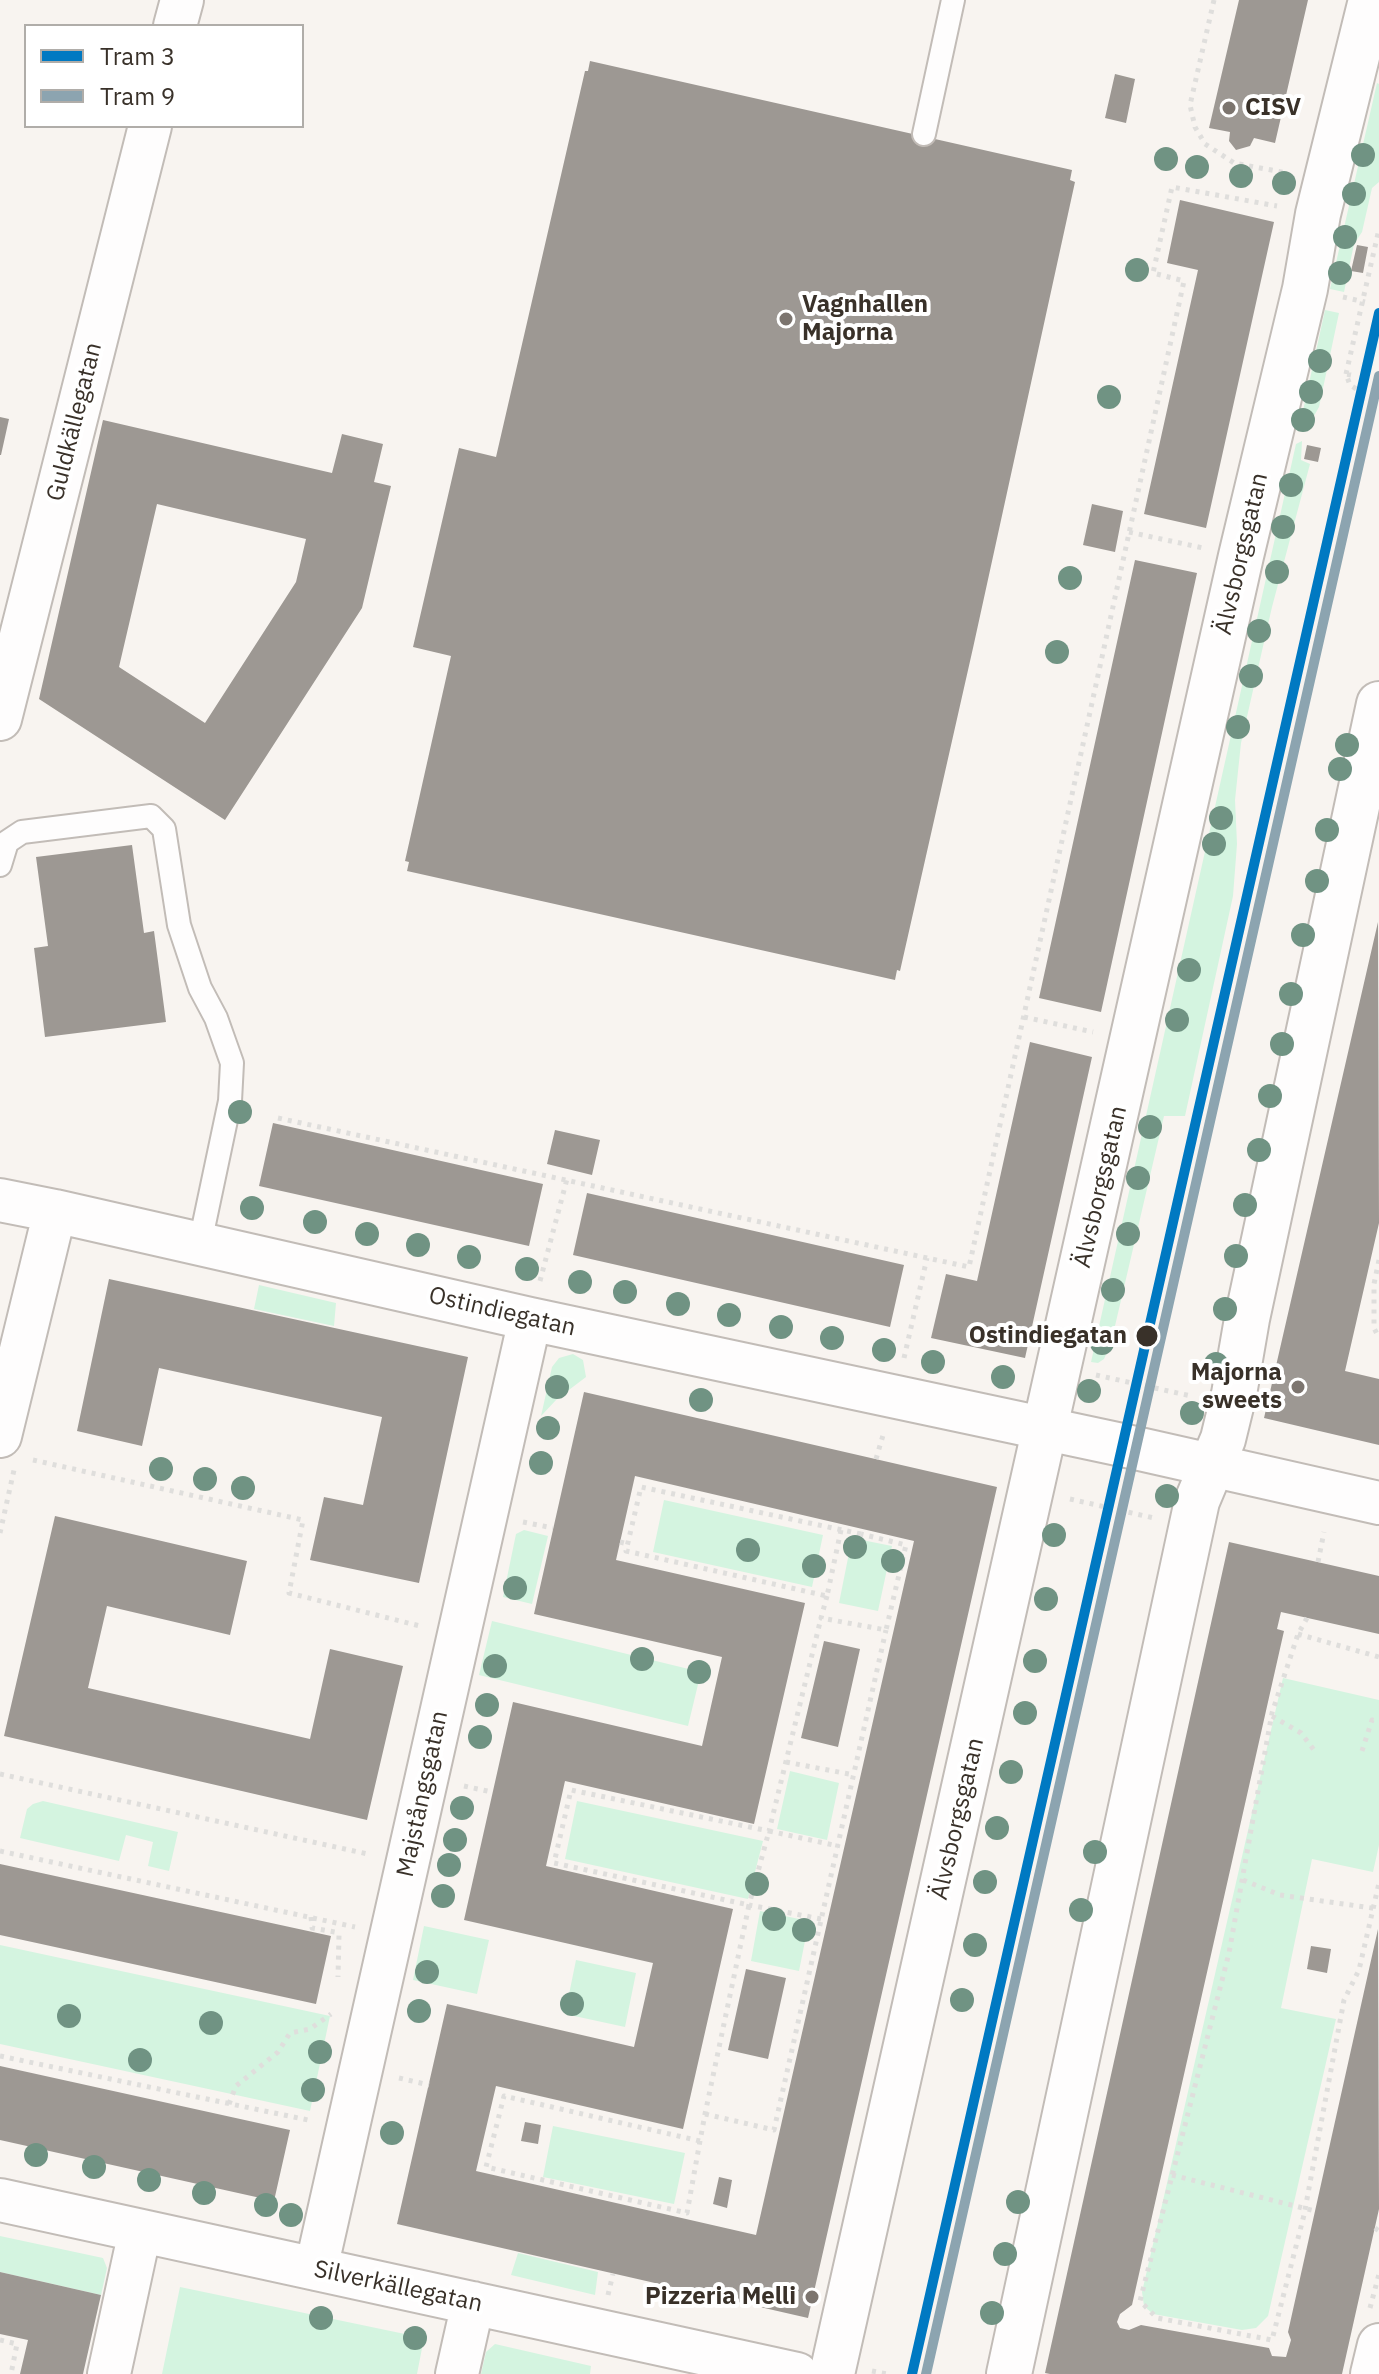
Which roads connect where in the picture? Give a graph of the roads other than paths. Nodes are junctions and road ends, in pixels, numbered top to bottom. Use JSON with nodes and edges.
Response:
{"nodes":[{"id":1,"x":182,"y":0,"type":"edge"},
{"id":2,"x":953,"y":0,"type":"edge"},
{"id":3,"x":1371,"y":0,"type":"edge"},
{"id":4,"x":176,"y":24,"type":"edge"},
{"id":5,"x":149,"y":128,"type":"edge"},
{"id":6,"x":924,"y":134,"type":"dead end"},
{"id":7,"x":1379,"y":704,"type":"edge"},
{"id":8,"x":0,"y":719,"type":"edge"},
{"id":9,"x":1369,"y":802,"type":"edge"},
{"id":10,"x":0,"y":865,"type":"edge"},
{"id":11,"x":0,"y":1200,"type":"edge"},
{"id":12,"x":55,"y":1211,"type":"junction"},
{"id":13,"x":200,"y":1243,"type":"junction"},
{"id":14,"x":530,"y":1319,"type":"junction"},
{"id":15,"x":1047,"y":1429,"type":"junction"},
{"id":16,"x":17,"y":1451,"type":"edge"},
{"id":17,"x":1212,"y":1464,"type":"junction"},
{"id":18,"x":1379,"y":1503,"type":"edge"},
{"id":19,"x":0,"y":2200,"type":"edge"},
{"id":20,"x":140,"y":2231,"type":"junction"},
{"id":21,"x":316,"y":2269,"type":"junction"},
{"id":22,"x":473,"y":2303,"type":"junction"},
{"id":23,"x":1379,"y":2345,"type":"edge"},
{"id":24,"x":109,"y":2374,"type":"edge"},
{"id":25,"x":457,"y":2374,"type":"edge"},
{"id":26,"x":797,"y":2374,"type":"edge"},
{"id":27,"x":832,"y":2374,"type":"edge"},
{"id":28,"x":1009,"y":2374,"type":"edge"},
{"id":29,"x":1372,"y":2374,"type":"edge"}],
"edges":[{"from":1,"to":4,"type":"street"},
{"from":2,"to":6,"type":"lane"},
{"from":3,"to":15,"type":"street","name":"Älvsborgsgatan"},
{"from":5,"to":8,"type":"street","name":"Guldkällegatan"},
{"from":7,"to":9,"type":"street"},
{"from":9,"to":17,"type":"street"},
{"from":10,"to":13,"type":"lane"},
{"from":11,"to":12,"type":"street","name":"Ostindiegatan"},
{"from":12,"to":13,"type":"street","name":"Ostindiegatan"},
{"from":12,"to":16,"type":"street"},
{"from":13,"to":14,"type":"street","name":"Ostindiegatan"},
{"from":14,"to":15,"type":"street","name":"Ostindiegatan"},
{"from":14,"to":21,"type":"street","name":"Majstångsgatan"},
{"from":15,"to":17,"type":"street","name":"Ostindiegatan"},
{"from":15,"to":27,"type":"street","name":"Älvsborgsgatan"},
{"from":17,"to":18,"type":"street","name":"Ostindiegatan"},
{"from":17,"to":28,"type":"street"},
{"from":19,"to":20,"type":"street","name":"Silverkällegatan"},
{"from":20,"to":21,"type":"street","name":"Silverkällegatan"},
{"from":20,"to":24,"type":"street"},
{"from":21,"to":22,"type":"street","name":"Silverkällegatan"},
{"from":22,"to":25,"type":"street"},
{"from":22,"to":26,"type":"street","name":"Silverkällegatan"},
{"from":23,"to":29,"type":"street"}]}
